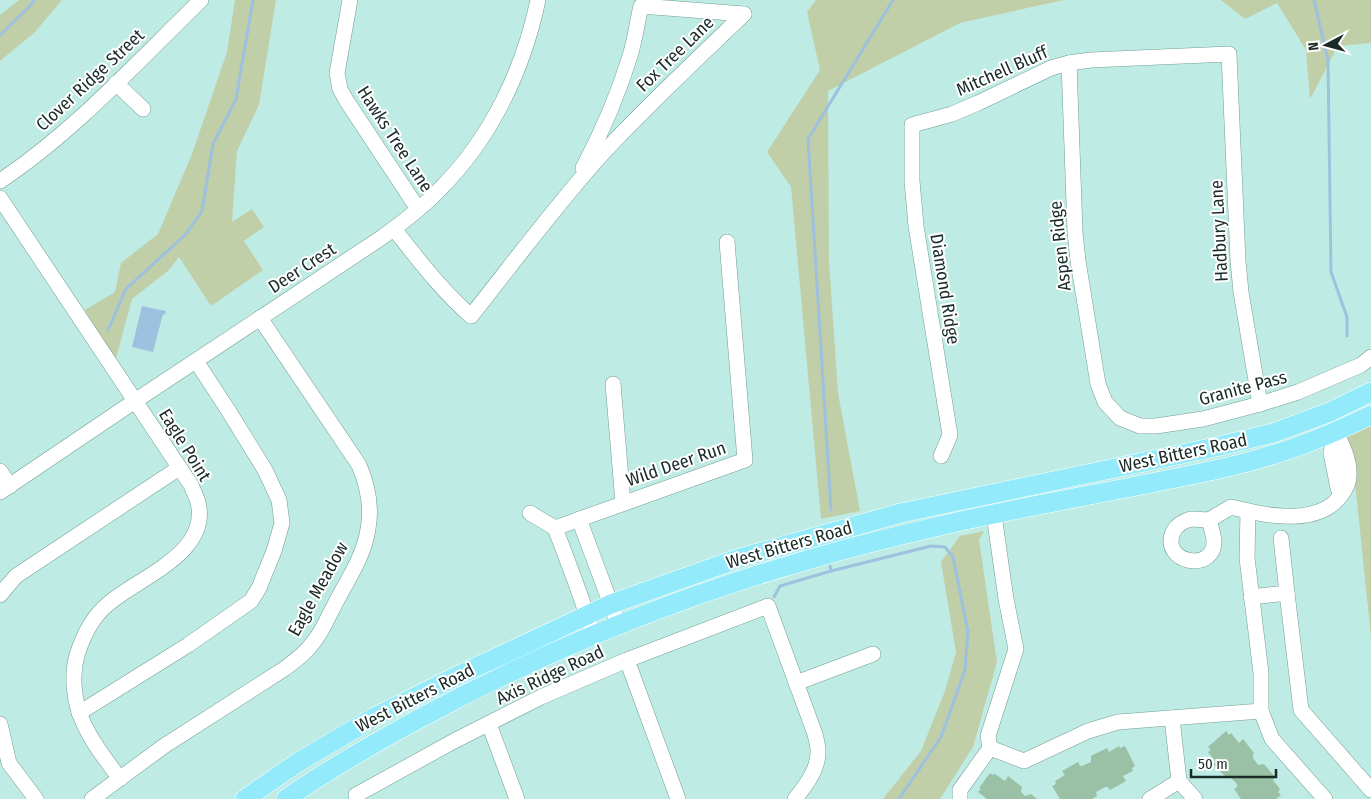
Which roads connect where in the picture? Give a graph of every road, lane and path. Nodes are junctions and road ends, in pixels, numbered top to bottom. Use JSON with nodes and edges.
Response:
{"nodes":[{"id":1,"x":201,"y":0,"type":"edge"},
{"id":2,"x":350,"y":0,"type":"edge"},
{"id":3,"x":538,"y":0,"type":"edge"},
{"id":4,"x":1229,"y":54,"type":"joint"},
{"id":5,"x":1069,"y":63,"type":"junction"},
{"id":6,"x":116,"y":83,"type":"junction"},
{"id":7,"x":143,"y":109,"type":"dead end"},
{"id":8,"x":912,"y":124,"type":"joint"},
{"id":9,"x":0,"y":181,"type":"edge"},
{"id":10,"x":567,"y":196,"type":"junction"},
{"id":11,"x":0,"y":198,"type":"edge"},
{"id":12,"x":418,"y":209,"type":"junction"},
{"id":13,"x":394,"y":228,"type":"junction"},
{"id":14,"x":727,"y":242,"type":"dead end"},
{"id":15,"x":260,"y":318,"type":"junction"},
{"id":16,"x":1371,"y":357,"type":"edge"},
{"id":17,"x":196,"y":360,"type":"junction"},
{"id":18,"x":614,"y":384,"type":"dead end"},
{"id":19,"x":1371,"y":392,"type":"edge"},
{"id":20,"x":135,"y":401,"type":"junction"},
{"id":21,"x":1260,"y":404,"type":"junction"},
{"id":22,"x":1330,"y":412,"type":"junction"},
{"id":23,"x":1371,"y":415,"type":"edge"},
{"id":24,"x":1120,"y":418,"type":"joint"},
{"id":25,"x":1336,"y":432,"type":"junction"},
{"id":26,"x":941,"y":456,"type":"dead end"},
{"id":27,"x":179,"y":468,"type":"junction"},
{"id":28,"x":0,"y":471,"type":"edge"},
{"id":29,"x":5,"y":489,"type":"edge"},
{"id":30,"x":623,"y":503,"type":"junction"},
{"id":31,"x":1248,"y":511,"type":"junction"},
{"id":32,"x":530,"y":513,"type":"dead end"},
{"id":33,"x":901,"y":513,"type":"junction"},
{"id":34,"x":994,"y":514,"type":"junction"},
{"id":35,"x":579,"y":519,"type":"junction"},
{"id":36,"x":1209,"y":520,"type":"dead end"},
{"id":37,"x":555,"y":528,"type":"junction"},
{"id":38,"x":905,"y":534,"type":"junction"},
{"id":39,"x":1281,"y":538,"type":"dead end"},
{"id":40,"x":594,"y":558,"type":"junction"},
{"id":41,"x":571,"y":567,"type":"junction"},
{"id":42,"x":1287,"y":593,"type":"junction"},
{"id":43,"x":0,"y":595,"type":"edge"},
{"id":44,"x":1251,"y":597,"type":"junction"},
{"id":45,"x":612,"y":604,"type":"junction"},
{"id":46,"x":587,"y":615,"type":"junction"},
{"id":47,"x":619,"y":626,"type":"junction"},
{"id":48,"x":594,"y":636,"type":"junction"},
{"id":49,"x":873,"y":654,"type":"dead end"},
{"id":50,"x":627,"y":660,"type":"junction"},
{"id":51,"x":796,"y":683,"type":"junction"},
{"id":52,"x":1261,"y":711,"type":"junction"},
{"id":53,"x":79,"y":713,"type":"junction"},
{"id":54,"x":1172,"y":718,"type":"junction"},
{"id":55,"x":0,"y":724,"type":"edge"},
{"id":56,"x":489,"y":724,"type":"junction"},
{"id":57,"x":990,"y":748,"type":"junction"},
{"id":58,"x":120,"y":779,"type":"junction"},
{"id":59,"x":1179,"y":781,"type":"junction"},
{"id":60,"x":1371,"y":790,"type":"edge"},
{"id":61,"x":356,"y":797,"type":"edge"},
{"id":62,"x":36,"y":799,"type":"edge"},
{"id":63,"x":92,"y":799,"type":"edge"},
{"id":64,"x":245,"y":799,"type":"edge"},
{"id":65,"x":286,"y":799,"type":"edge"},
{"id":66,"x":517,"y":799,"type":"edge"},
{"id":67,"x":678,"y":799,"type":"edge"},
{"id":68,"x":795,"y":799,"type":"edge"},
{"id":69,"x":960,"y":799,"type":"edge"},
{"id":70,"x":1150,"y":799,"type":"edge"},
{"id":71,"x":1195,"y":799,"type":"edge"},
{"id":72,"x":1325,"y":799,"type":"edge"}],
"edges":[{"from":1,"to":6,"type":"street","name":"Clover Ridge Street"},
{"from":2,"to":12,"type":"street","name":"Hawks Tree Lane"},
{"from":3,"to":12,"type":"street","name":"Deer Crest"},
{"from":4,"to":5,"type":"street","name":"Mitchell Bluff"},
{"from":4,"to":21,"type":"street","name":"Hadbury Lane"},
{"from":5,"to":8,"type":"street","name":"Mitchell Bluff"},
{"from":5,"to":24,"type":"street","name":"Aspen Ridge"},
{"from":6,"to":7,"type":"street"},
{"from":6,"to":9,"type":"street","name":"Clover Ridge Street"},
{"from":8,"to":26,"type":"street","name":"Diamond Ridge"},
{"from":10,"to":10,"type":"street","name":"Fox Tree Lane"},
{"from":10,"to":13,"type":"street","name":"Fox Tree Lane"},
{"from":11,"to":20,"type":"street","name":"Eagle Point"},
{"from":12,"to":13,"type":"street","name":"Deer Crest"},
{"from":13,"to":15,"type":"street","name":"Deer Crest"},
{"from":14,"to":30,"type":"street","name":"Wild Deer Run"},
{"from":15,"to":17,"type":"street","name":"Deer Crest"},
{"from":15,"to":58,"type":"street","name":"Eagle Meadow"},
{"from":16,"to":21,"type":"street","name":"Granite Pass"},
{"from":17,"to":20,"type":"street","name":"Deer Crest"},
{"from":17,"to":53,"type":"street"},
{"from":18,"to":30,"type":"street"},
{"from":19,"to":22,"type":"main road","name":"West Bitters Road"},
{"from":20,"to":27,"type":"street","name":"Eagle Point"},
{"from":20,"to":29,"type":"street","name":"Deer Crest"},
{"from":21,"to":24,"type":"street","name":"Granite Pass"},
{"from":22,"to":25,"type":"main road"},
{"from":22,"to":33,"type":"main road","name":"West Bitters Road"},
{"from":23,"to":25,"type":"main road","name":"West Bitters Road"},
{"from":25,"to":31,"type":"street"},
{"from":25,"to":34,"type":"main road","name":"West Bitters Road"},
{"from":27,"to":43,"type":"street"},
{"from":27,"to":53,"type":"street","name":"Eagle Point"},
{"from":28,"to":29,"type":"street"},
{"from":30,"to":35,"type":"street","name":"Wild Deer Run"},
{"from":31,"to":36,"type":"street"},
{"from":31,"to":44,"type":"street"},
{"from":32,"to":37,"type":"street"},
{"from":33,"to":38,"type":"main road"},
{"from":33,"to":45,"type":"main road","name":"West Bitters Road"},
{"from":34,"to":38,"type":"main road","name":"West Bitters Road"},
{"from":34,"to":57,"type":"street"},
{"from":35,"to":37,"type":"street","name":"Wild Deer Run"},
{"from":35,"to":40,"type":"street"},
{"from":37,"to":41,"type":"street"},
{"from":38,"to":47,"type":"main road","name":"West Bitters Road"},
{"from":39,"to":42,"type":"street"},
{"from":40,"to":41,"type":"street"},
{"from":40,"to":45,"type":"street"},
{"from":41,"to":46,"type":"street"},
{"from":42,"to":44,"type":"street"},
{"from":42,"to":60,"type":"street"},
{"from":44,"to":52,"type":"street"},
{"from":45,"to":46,"type":"main road","name":"West Bitters Road"},
{"from":45,"to":47,"type":"street"},
{"from":46,"to":48,"type":"street"},
{"from":46,"to":64,"type":"main road","name":"West Bitters Road"},
{"from":47,"to":48,"type":"main road","name":"West Bitters Road"},
{"from":48,"to":65,"type":"main road","name":"West Bitters Road"},
{"from":49,"to":51,"type":"street"},
{"from":50,"to":51,"type":"street","name":"Axis Ridge Road"},
{"from":50,"to":56,"type":"street","name":"Axis Ridge Road"},
{"from":50,"to":67,"type":"street"},
{"from":51,"to":68,"type":"street"},
{"from":52,"to":54,"type":"street"},
{"from":52,"to":72,"type":"street"},
{"from":53,"to":58,"type":"street","name":"Eagle Point"},
{"from":54,"to":57,"type":"street"},
{"from":54,"to":59,"type":"street"},
{"from":55,"to":62,"type":"street"},
{"from":56,"to":61,"type":"street","name":"Axis Ridge Road"},
{"from":56,"to":66,"type":"street"},
{"from":57,"to":69,"type":"street"},
{"from":58,"to":63,"type":"street","name":"Eagle Meadow"},
{"from":59,"to":70,"type":"street"},
{"from":59,"to":71,"type":"street"}]}
